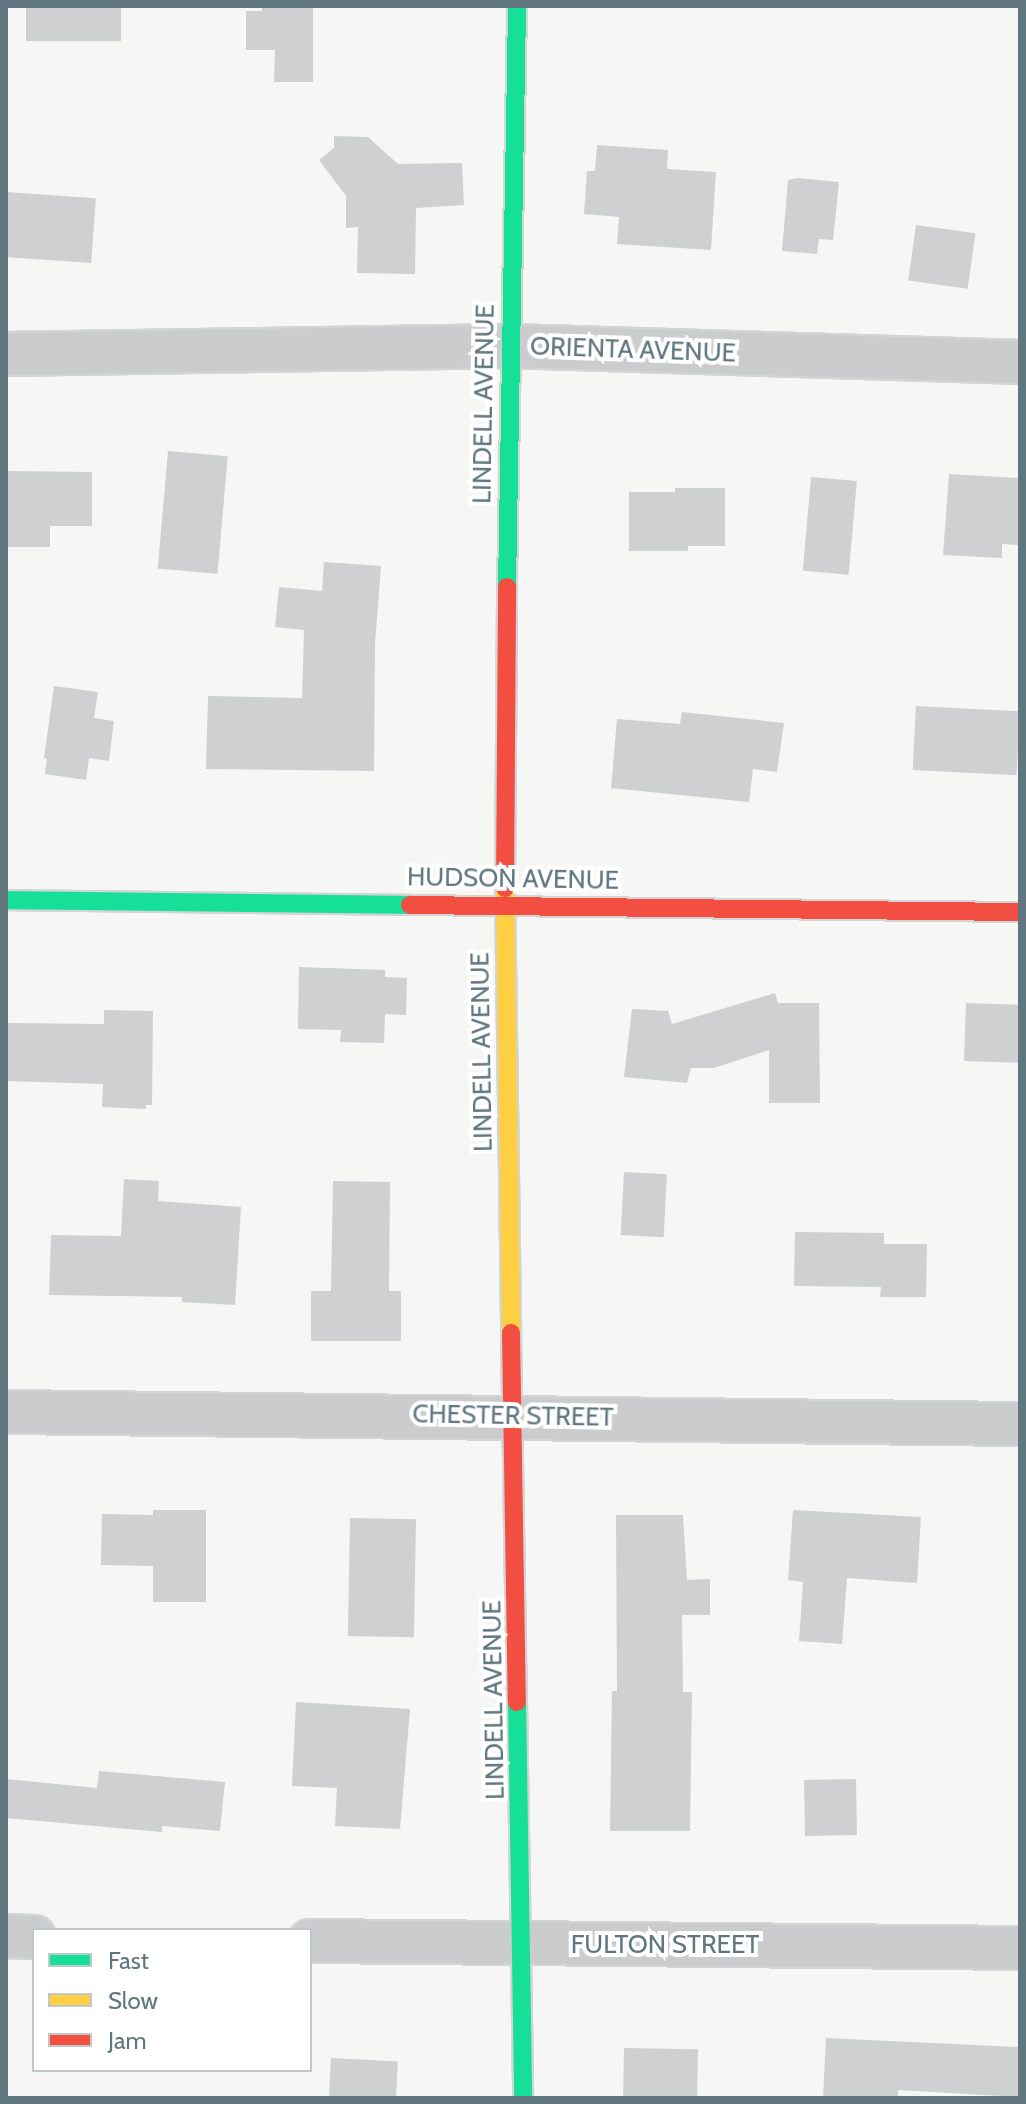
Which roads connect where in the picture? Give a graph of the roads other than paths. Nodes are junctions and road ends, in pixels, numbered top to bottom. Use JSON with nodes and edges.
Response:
{"nodes":[{"id":1,"x":517,"y":6,"type":"edge"},
{"id":2,"x":509,"y":346,"type":"junction"},
{"id":3,"x":6,"y":354,"type":"edge"},
{"id":4,"x":1020,"y":362,"type":"edge"},
{"id":5,"x":6,"y":900,"type":"edge"},
{"id":6,"x":505,"y":905,"type":"junction"},
{"id":7,"x":1020,"y":912,"type":"edge"},
{"id":8,"x":6,"y":1412,"type":"edge"},
{"id":9,"x":516,"y":1416,"type":"junction"},
{"id":10,"x":1020,"y":1424,"type":"edge"},
{"id":11,"x":6,"y":1936,"type":"edge"},
{"id":12,"x":32,"y":1937,"type":"edge"},
{"id":13,"x":312,"y":1941,"type":"edge"},
{"id":14,"x":523,"y":1945,"type":"junction"},
{"id":15,"x":1020,"y":1948,"type":"edge"},
{"id":16,"x":523,"y":2098,"type":"edge"}],
"edges":[{"from":1,"to":2,"type":"street","name":"LINDELL AVENUE"},
{"from":2,"to":3,"type":"street","name":"ORIENTA AVENUE"},
{"from":2,"to":4,"type":"street","name":"ORIENTA AVENUE"},
{"from":2,"to":6,"type":"street","name":"LINDELL AVENUE"},
{"from":5,"to":6,"type":"street","name":"HUDSON AVENUE"},
{"from":6,"to":7,"type":"street","name":"HUDSON AVENUE"},
{"from":6,"to":9,"type":"street","name":"LINDELL AVENUE"},
{"from":8,"to":9,"type":"street","name":"CHESTER STREET"},
{"from":9,"to":10,"type":"street","name":"CHESTER STREET"},
{"from":9,"to":14,"type":"street","name":"LINDELL AVENUE"},
{"from":11,"to":12,"type":"street"},
{"from":13,"to":14,"type":"street","name":"FULTON STREET"},
{"from":14,"to":15,"type":"street","name":"FULTON STREET"},
{"from":14,"to":16,"type":"street","name":"LINDELL AVENUE"}]}
